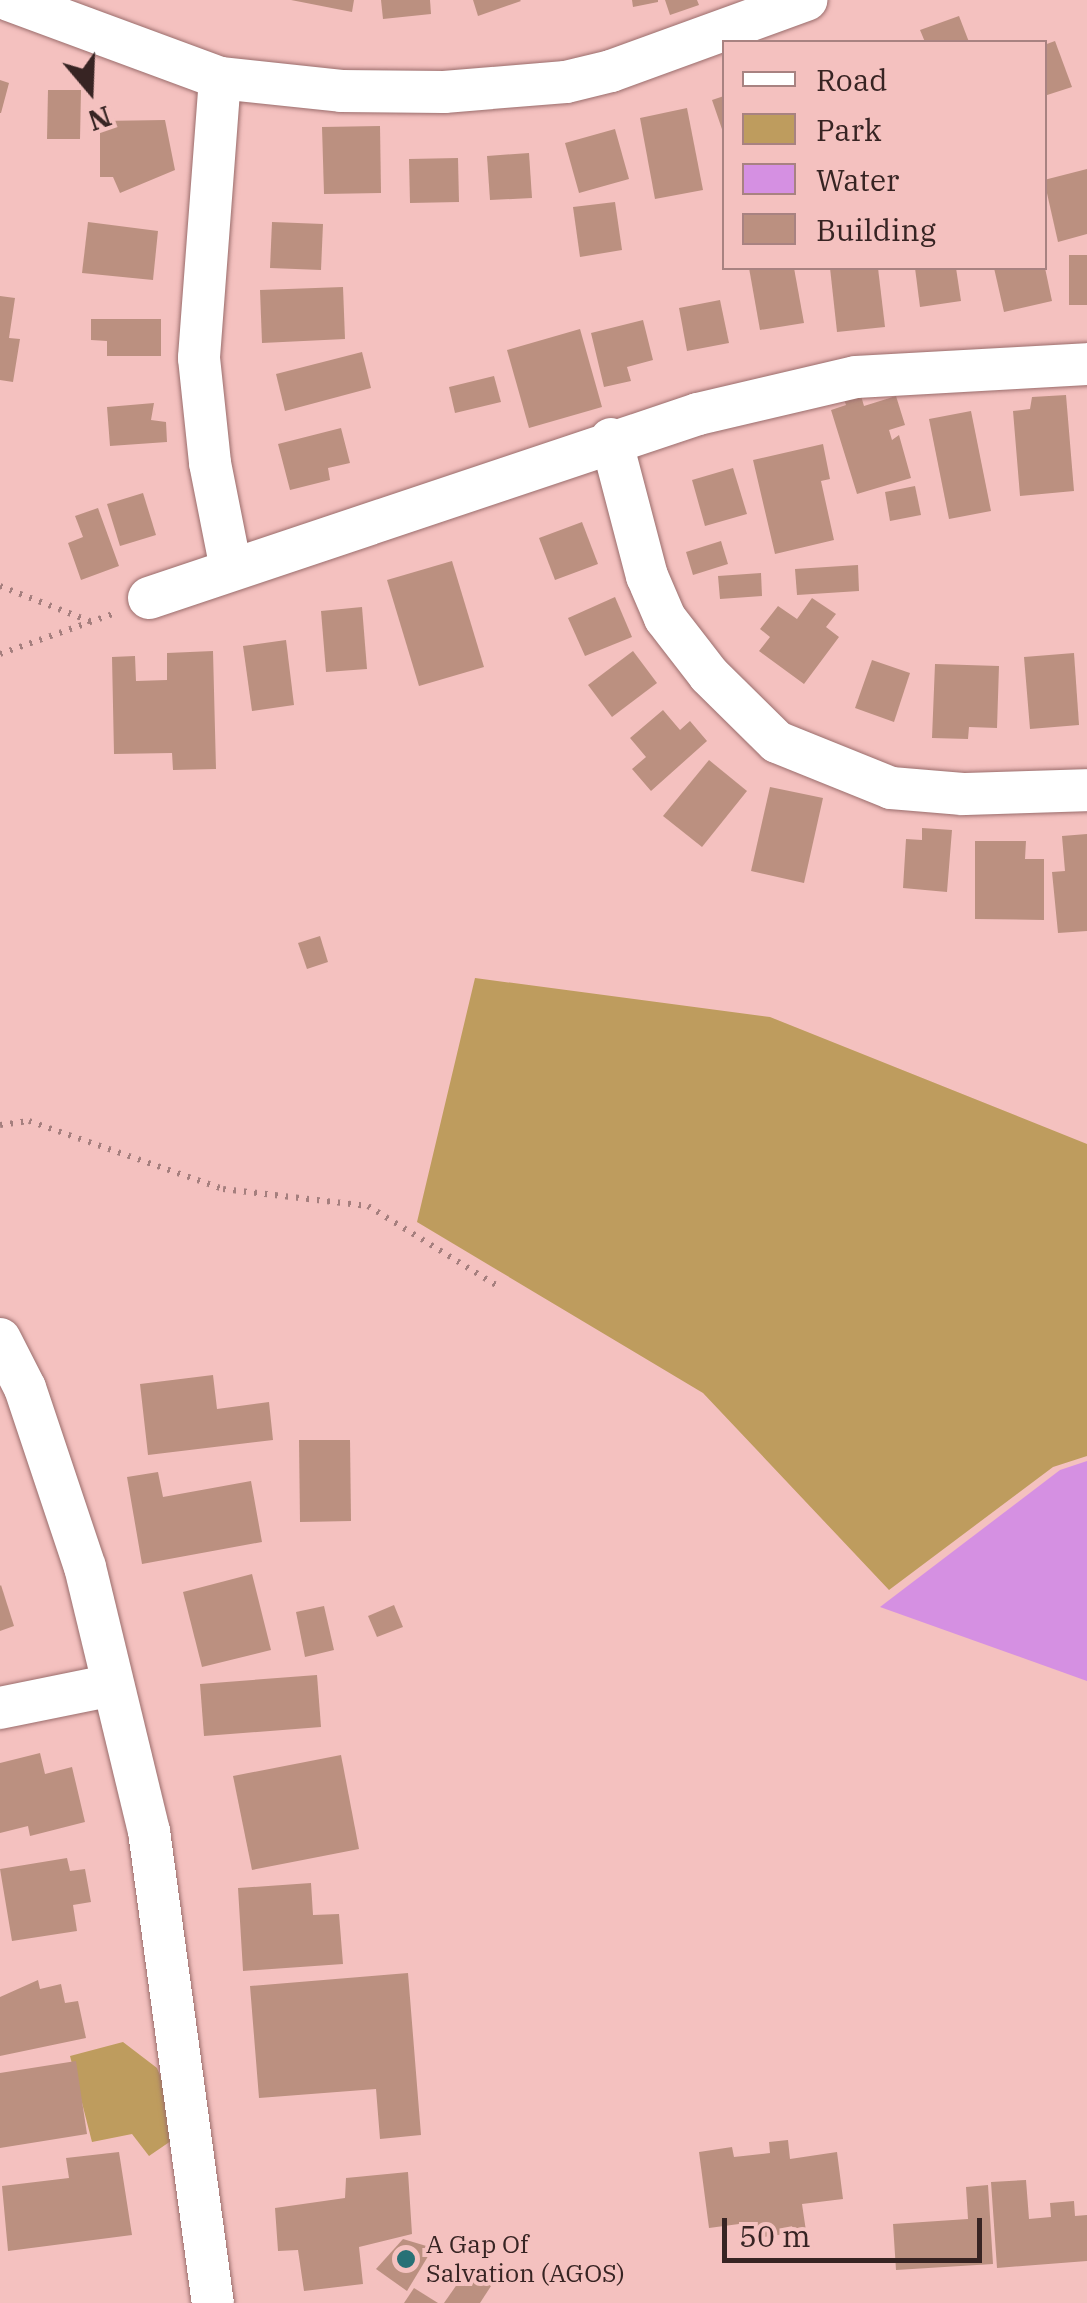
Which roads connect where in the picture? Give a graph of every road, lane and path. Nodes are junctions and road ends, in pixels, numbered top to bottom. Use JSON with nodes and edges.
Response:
{"nodes":[{"id":1,"x":9,"y":0,"type":"edge"},
{"id":2,"x":806,"y":0,"type":"edge"},
{"id":3,"x":748,"y":11,"type":"edge"},
{"id":4,"x":220,"y":78,"type":"junction"},
{"id":5,"x":1087,"y":364,"type":"edge"},
{"id":6,"x":611,"y":439,"type":"junction"},
{"id":7,"x":231,"y":569,"type":"junction"},
{"id":8,"x":0,"y":586,"type":"edge"},
{"id":9,"x":149,"y":598,"type":"joint"},
{"id":10,"x":94,"y":622,"type":"junction"},
{"id":11,"x":0,"y":654,"type":"edge"},
{"id":12,"x":1087,"y":790,"type":"edge"},
{"id":13,"x":0,"y":1125,"type":"edge"},
{"id":14,"x":500,"y":1288,"type":"dead end"},
{"id":15,"x":0,"y":1339,"type":"edge"},
{"id":16,"x":113,"y":1684,"type":"junction"},
{"id":17,"x":0,"y":1708,"type":"edge"},
{"id":18,"x":213,"y":2303,"type":"edge"}],
"edges":[{"from":1,"to":4,"type":"street"},
{"from":2,"to":3,"type":"street"},
{"from":3,"to":4,"type":"street"},
{"from":4,"to":7,"type":"street"},
{"from":5,"to":6,"type":"street"},
{"from":6,"to":7,"type":"street"},
{"from":6,"to":12,"type":"street"},
{"from":7,"to":9,"type":"street"},
{"from":8,"to":10,"type":"path"},
{"from":9,"to":10,"type":"path"},
{"from":10,"to":11,"type":"path"},
{"from":13,"to":14,"type":"path"},
{"from":15,"to":16,"type":"street"},
{"from":16,"to":17,"type":"street"},
{"from":16,"to":18,"type":"street"}]}
